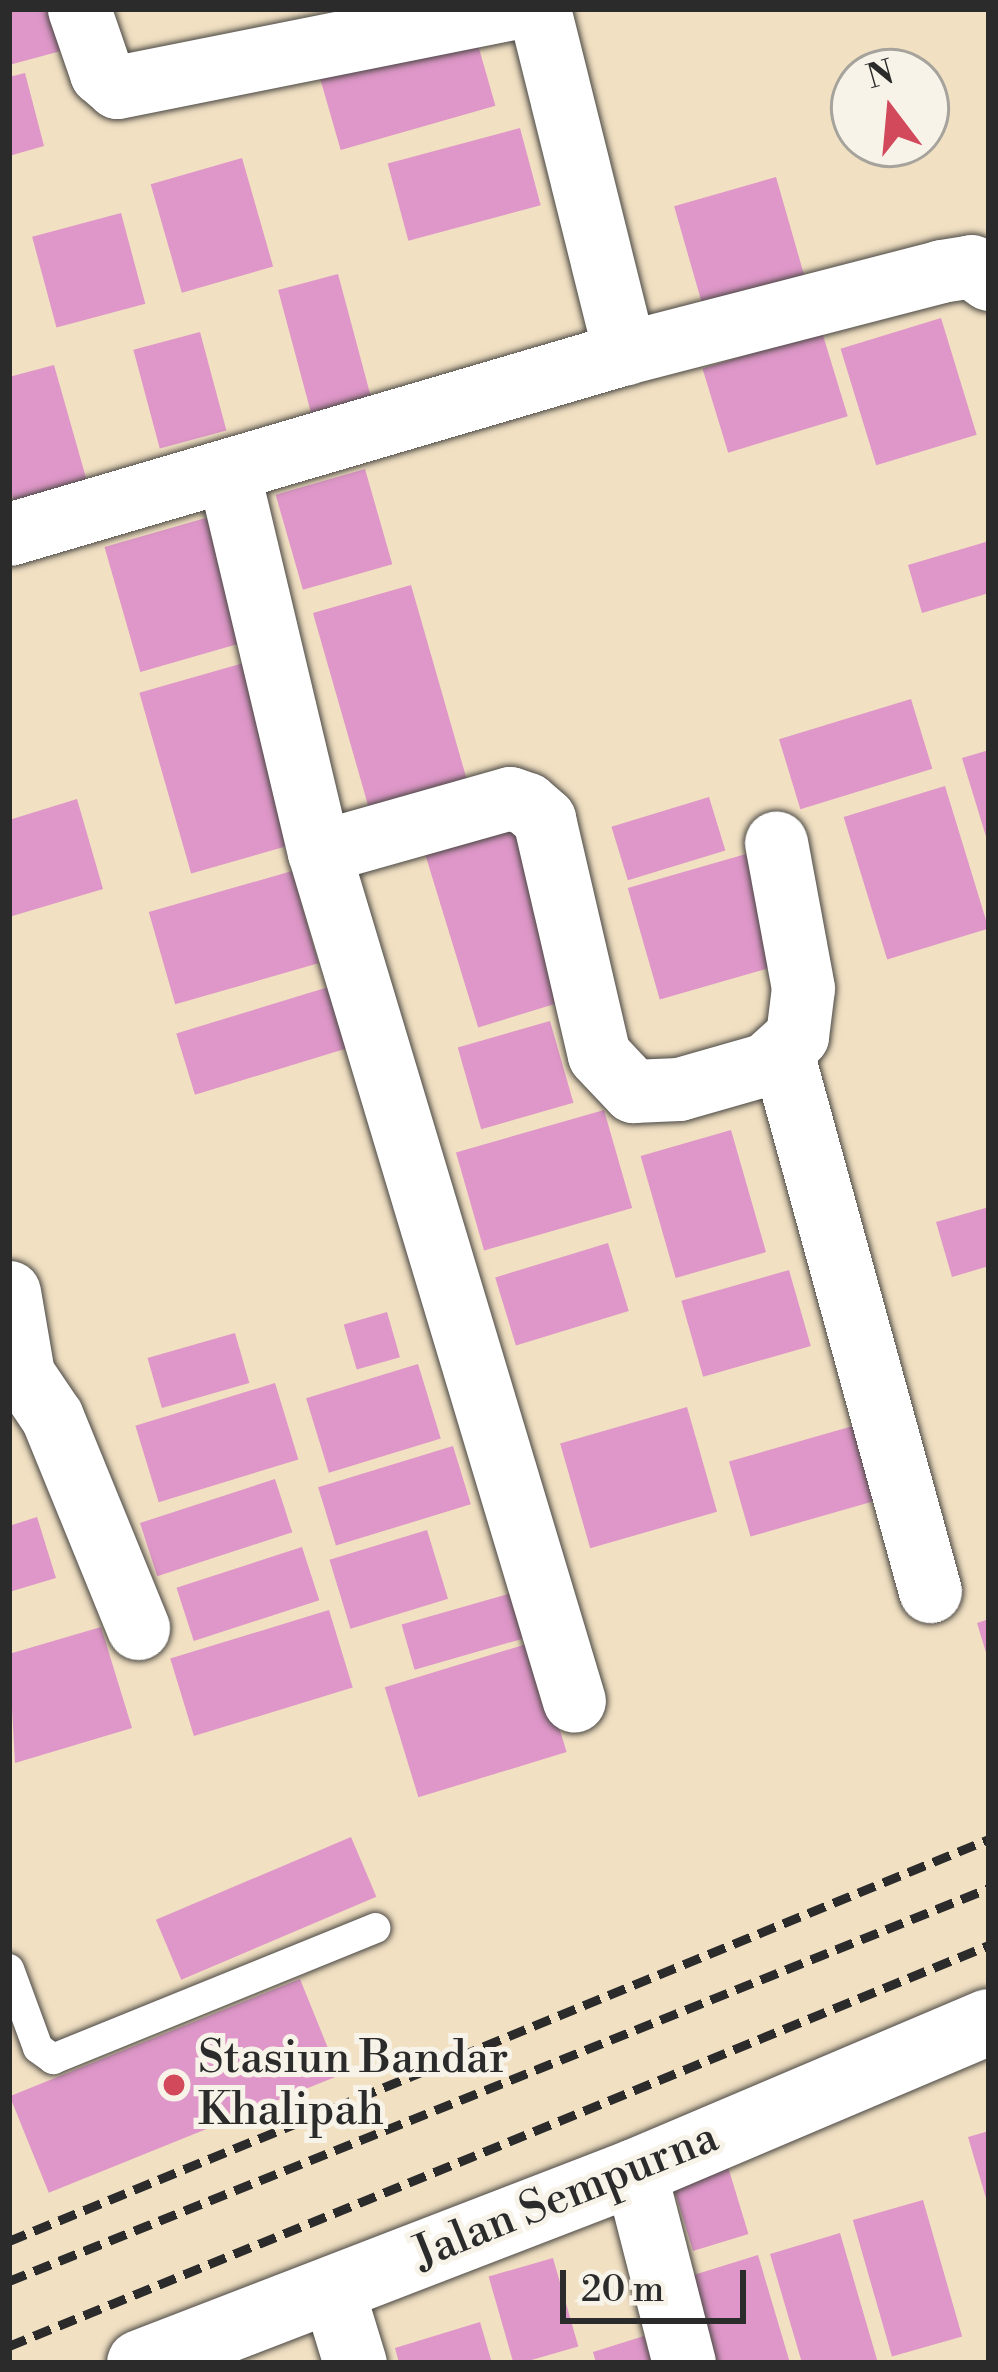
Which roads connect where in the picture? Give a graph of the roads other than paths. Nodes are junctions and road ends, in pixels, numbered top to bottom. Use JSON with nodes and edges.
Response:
{"nodes":[{"id":1,"x":79,"y":9,"type":"edge"},
{"id":2,"x":508,"y":9,"type":"edge"},
{"id":3,"x":538,"y":9,"type":"edge"},
{"id":4,"x":989,"y":279,"type":"edge"},
{"id":5,"x":625,"y":353,"type":"junction"},
{"id":6,"x":229,"y":475,"type":"junction"},
{"id":7,"x":9,"y":534,"type":"edge"},
{"id":8,"x":776,"y":842,"type":"dead end"},
{"id":9,"x":319,"y":852,"type":"junction"},
{"id":10,"x":784,"y":1056,"type":"junction"},
{"id":11,"x":9,"y":1292,"type":"edge"},
{"id":12,"x":931,"y":1591,"type":"dead end"},
{"id":13,"x":138,"y":1628,"type":"dead end"},
{"id":14,"x":574,"y":1701,"type":"dead end"},
{"id":15,"x":375,"y":1928,"type":"dead end"},
{"id":16,"x":9,"y":1969,"type":"edge"},
{"id":17,"x":989,"y":2022,"type":"edge"},
{"id":18,"x":635,"y":2172,"type":"junction"},
{"id":19,"x":332,"y":2288,"type":"junction"},
{"id":20,"x":140,"y":2363,"type":"edge"},
{"id":21,"x":355,"y":2363,"type":"edge"},
{"id":22,"x":684,"y":2363,"type":"edge"}],
"edges":[{"from":1,"to":2,"type":"street"},
{"from":3,"to":5,"type":"street"},
{"from":4,"to":5,"type":"street"},
{"from":5,"to":6,"type":"street"},
{"from":6,"to":7,"type":"street"},
{"from":6,"to":9,"type":"street"},
{"from":8,"to":10,"type":"street"},
{"from":9,"to":10,"type":"street"},
{"from":9,"to":14,"type":"street"},
{"from":10,"to":12,"type":"street"},
{"from":11,"to":13,"type":"street"},
{"from":15,"to":16,"type":"lane"},
{"from":17,"to":18,"type":"street","name":"Jalan Sempurna"},
{"from":18,"to":19,"type":"street","name":"Jalan Sempurna"},
{"from":18,"to":22,"type":"street"},
{"from":19,"to":20,"type":"street","name":"Jalan Sempurna"},
{"from":19,"to":21,"type":"street"}]}
